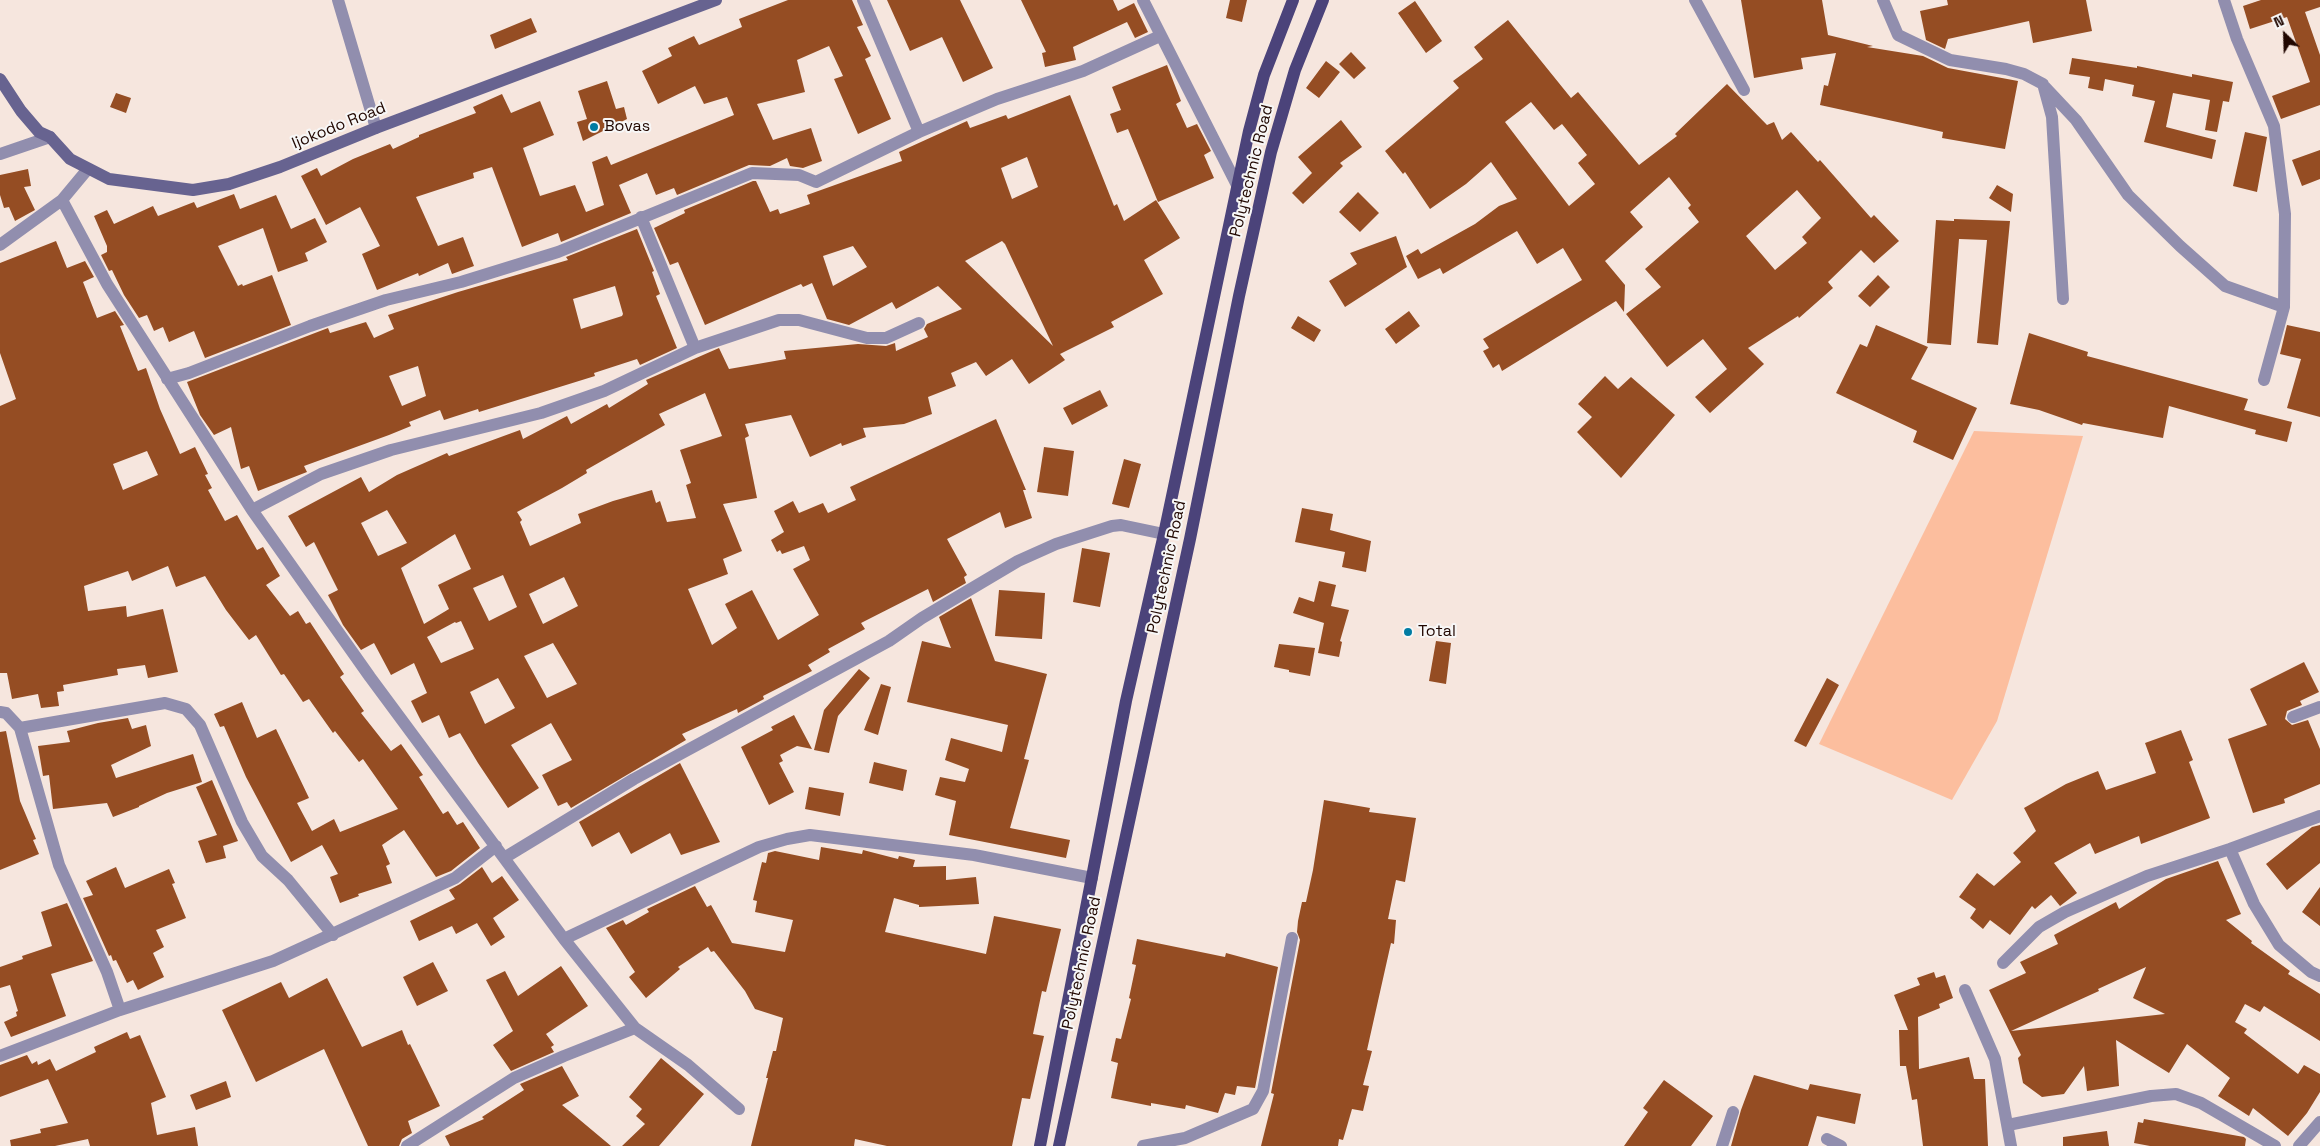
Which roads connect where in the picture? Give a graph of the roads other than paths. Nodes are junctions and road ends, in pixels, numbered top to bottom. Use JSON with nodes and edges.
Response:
{"nodes":[{"id":1,"x":338,"y":0,"type":"edge"},
{"id":2,"x":716,"y":0,"type":"edge"},
{"id":3,"x":863,"y":0,"type":"edge"},
{"id":4,"x":1143,"y":0,"type":"edge"},
{"id":5,"x":1293,"y":0,"type":"edge"},
{"id":6,"x":1323,"y":0,"type":"edge"},
{"id":7,"x":1696,"y":0,"type":"edge"},
{"id":8,"x":1883,"y":0,"type":"edge"},
{"id":9,"x":2224,"y":0,"type":"edge"},
{"id":10,"x":1160,"y":36,"type":"junction"},
{"id":11,"x":0,"y":78,"type":"edge"},
{"id":12,"x":2043,"y":84,"type":"junction"},
{"id":13,"x":1744,"y":90,"type":"dead end"},
{"id":14,"x":376,"y":128,"type":"junction"},
{"id":15,"x":919,"y":132,"type":"junction"},
{"id":16,"x":50,"y":137,"type":"junction"},
{"id":17,"x":0,"y":154,"type":"edge"},
{"id":18,"x":87,"y":170,"type":"junction"},
{"id":19,"x":1238,"y":187,"type":"junction"},
{"id":20,"x":62,"y":200,"type":"junction"},
{"id":21,"x":641,"y":217,"type":"junction"},
{"id":22,"x":0,"y":245,"type":"edge"},
{"id":23,"x":2063,"y":299,"type":"dead end"},
{"id":24,"x":2284,"y":307,"type":"junction"},
{"id":25,"x":919,"y":323,"type":"dead end"},
{"id":26,"x":696,"y":348,"type":"junction"},
{"id":27,"x":166,"y":379,"type":"junction"},
{"id":28,"x":2264,"y":380,"type":"dead end"},
{"id":29,"x":252,"y":510,"type":"junction"},
{"id":30,"x":1164,"y":534,"type":"junction"},
{"id":31,"x":2320,"y":707,"type":"edge"},
{"id":32,"x":0,"y":712,"type":"edge"},
{"id":33,"x":2294,"y":717,"type":"dead end"},
{"id":34,"x":20,"y":728,"type":"junction"},
{"id":35,"x":2320,"y":816,"type":"edge"},
{"id":36,"x":496,"y":846,"type":"junction"},
{"id":37,"x":2230,"y":849,"type":"junction"},
{"id":38,"x":504,"y":858,"type":"junction"},
{"id":39,"x":1092,"y":878,"type":"junction"},
{"id":40,"x":333,"y":935,"type":"junction"},
{"id":41,"x":1292,"y":938,"type":"dead end"},
{"id":42,"x":564,"y":939,"type":"junction"},
{"id":43,"x":2003,"y":963,"type":"dead end"},
{"id":44,"x":2320,"y":976,"type":"edge"},
{"id":45,"x":1964,"y":990,"type":"dead end"},
{"id":46,"x":120,"y":1010,"type":"junction"},
{"id":47,"x":635,"y":1028,"type":"junction"},
{"id":48,"x":0,"y":1056,"type":"edge"},
{"id":49,"x":739,"y":1109,"type":"dead end"},
{"id":50,"x":1733,"y":1112,"type":"dead end"},
{"id":51,"x":2320,"y":1122,"type":"edge"},
{"id":52,"x":2008,"y":1125,"type":"junction"},
{"id":53,"x":1827,"y":1139,"type":"dead end"},
{"id":54,"x":407,"y":1146,"type":"edge"},
{"id":55,"x":1040,"y":1146,"type":"edge"},
{"id":56,"x":1059,"y":1146,"type":"edge"},
{"id":57,"x":1143,"y":1146,"type":"edge"},
{"id":58,"x":1722,"y":1146,"type":"edge"},
{"id":59,"x":1841,"y":1146,"type":"edge"},
{"id":60,"x":2011,"y":1146,"type":"edge"},
{"id":61,"x":2275,"y":1146,"type":"edge"},
{"id":62,"x":2300,"y":1146,"type":"edge"}],
"edges":[{"from":1,"to":14,"type":"street"},
{"from":2,"to":14,"type":"main road","name":"Ijokodo Road"},
{"from":3,"to":15,"type":"street"},
{"from":4,"to":10,"type":"street"},
{"from":5,"to":19,"type":"main road","name":"Polytechnic Road"},
{"from":6,"to":56,"type":"main road","name":"Polytechnic Road"},
{"from":7,"to":13,"type":"street"},
{"from":8,"to":12,"type":"street"},
{"from":9,"to":24,"type":"street"},
{"from":10,"to":15,"type":"street"},
{"from":10,"to":19,"type":"street"},
{"from":11,"to":16,"type":"main road","name":"Ijokodo Road"},
{"from":12,"to":23,"type":"street"},
{"from":12,"to":24,"type":"street"},
{"from":14,"to":18,"type":"main road","name":"Ijokodo Road"},
{"from":15,"to":21,"type":"street"},
{"from":16,"to":17,"type":"street"},
{"from":16,"to":18,"type":"main road","name":"Ijokodo Road"},
{"from":18,"to":20,"type":"street"},
{"from":19,"to":30,"type":"main road","name":"Polytechnic Road"},
{"from":20,"to":22,"type":"street"},
{"from":20,"to":27,"type":"street"},
{"from":21,"to":26,"type":"street"},
{"from":21,"to":27,"type":"street"},
{"from":24,"to":28,"type":"street"},
{"from":25,"to":26,"type":"street"},
{"from":26,"to":29,"type":"street"},
{"from":27,"to":29,"type":"street"},
{"from":29,"to":36,"type":"street"},
{"from":30,"to":38,"type":"street"},
{"from":30,"to":39,"type":"main road","name":"Polytechnic Road"},
{"from":31,"to":33,"type":"street"},
{"from":32,"to":34,"type":"street"},
{"from":34,"to":40,"type":"street"},
{"from":34,"to":46,"type":"street"},
{"from":35,"to":37,"type":"street"},
{"from":36,"to":38,"type":"street"},
{"from":36,"to":40,"type":"street"},
{"from":37,"to":43,"type":"street"},
{"from":37,"to":44,"type":"street"},
{"from":38,"to":42,"type":"street"},
{"from":39,"to":42,"type":"street"},
{"from":39,"to":55,"type":"main road","name":"Polytechnic Road"},
{"from":40,"to":46,"type":"street"},
{"from":41,"to":57,"type":"street"},
{"from":42,"to":47,"type":"street"},
{"from":45,"to":52,"type":"street"},
{"from":46,"to":48,"type":"street"},
{"from":47,"to":49,"type":"street"},
{"from":47,"to":54,"type":"street"},
{"from":50,"to":58,"type":"street"},
{"from":51,"to":62,"type":"street"},
{"from":52,"to":60,"type":"street"},
{"from":52,"to":61,"type":"street"},
{"from":53,"to":59,"type":"street"}]}
